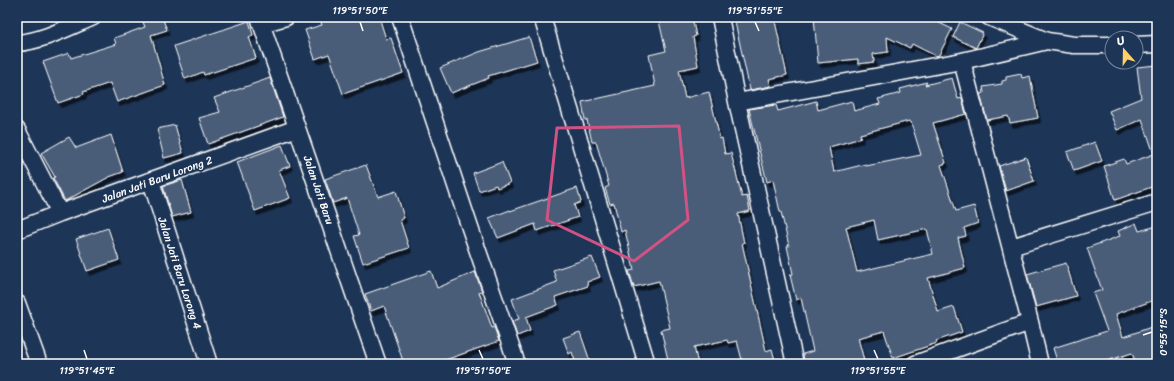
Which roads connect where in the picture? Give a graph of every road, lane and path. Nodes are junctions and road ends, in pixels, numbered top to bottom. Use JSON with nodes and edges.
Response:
{"nodes":[{"id":1,"x":93,"y":17,"type":"edge"},
{"id":2,"x":286,"y":17,"type":"edge"},
{"id":3,"x":400,"y":17,"type":"edge"},
{"id":4,"x":542,"y":17,"type":"edge"},
{"id":5,"x":720,"y":17,"type":"edge"},
{"id":6,"x":989,"y":17,"type":"edge"},
{"id":7,"x":260,"y":20,"type":"edge"},
{"id":8,"x":1047,"y":41,"type":"junction"},
{"id":9,"x":17,"y":43,"type":"edge"},
{"id":10,"x":1157,"y":44,"type":"edge"},
{"id":11,"x":1104,"y":45,"type":"edge"},
{"id":12,"x":1144,"y":45,"type":"edge"},
{"id":13,"x":962,"y":61,"type":"junction"},
{"id":14,"x":737,"y":102,"type":"junction"},
{"id":15,"x":297,"y":128,"type":"junction"},
{"id":16,"x":17,"y":130,"type":"edge"},
{"id":17,"x":150,"y":181,"type":"junction"},
{"id":18,"x":1157,"y":202,"type":"edge"},
{"id":19,"x":60,"y":213,"type":"junction"},
{"id":20,"x":17,"y":230,"type":"edge"},
{"id":21,"x":1011,"y":247,"type":"junction"},
{"id":22,"x":17,"y":303,"type":"edge"},
{"id":23,"x":1030,"y":322,"type":"junction"},
{"id":24,"x":38,"y":364,"type":"edge"},
{"id":25,"x":209,"y":364,"type":"edge"},
{"id":26,"x":378,"y":364,"type":"edge"},
{"id":27,"x":517,"y":364,"type":"edge"},
{"id":28,"x":647,"y":364,"type":"edge"},
{"id":29,"x":795,"y":364,"type":"edge"},
{"id":30,"x":915,"y":364,"type":"edge"},
{"id":31,"x":1040,"y":364,"type":"edge"}],
"edges":[{"from":1,"to":9,"type":"street"},
{"from":2,"to":7,"type":"street"},
{"from":3,"to":27,"type":"street"},
{"from":4,"to":28,"type":"street"},
{"from":5,"to":14,"type":"street"},
{"from":6,"to":8,"type":"street"},
{"from":7,"to":15,"type":"street","name":"Jalan Jati Baru"},
{"from":8,"to":11,"type":"street"},
{"from":8,"to":13,"type":"street"},
{"from":10,"to":12,"type":"street"},
{"from":13,"to":14,"type":"street"},
{"from":13,"to":21,"type":"street"},
{"from":14,"to":29,"type":"street"},
{"from":15,"to":17,"type":"street","name":"Jalan Jati Baru Lorong 2"},
{"from":15,"to":26,"type":"street","name":"Jalan Jati Baru"},
{"from":16,"to":19,"type":"street"},
{"from":17,"to":19,"type":"street","name":"Jalan Jati Baru Lorong 2"},
{"from":17,"to":25,"type":"street","name":"Jalan Jati Baru Lorong 4"},
{"from":18,"to":21,"type":"street"},
{"from":19,"to":20,"type":"street","name":"Jalan Jati Baru Lorong 2"},
{"from":21,"to":23,"type":"street"},
{"from":22,"to":24,"type":"street"},
{"from":23,"to":30,"type":"street"},
{"from":23,"to":31,"type":"street"}]}
